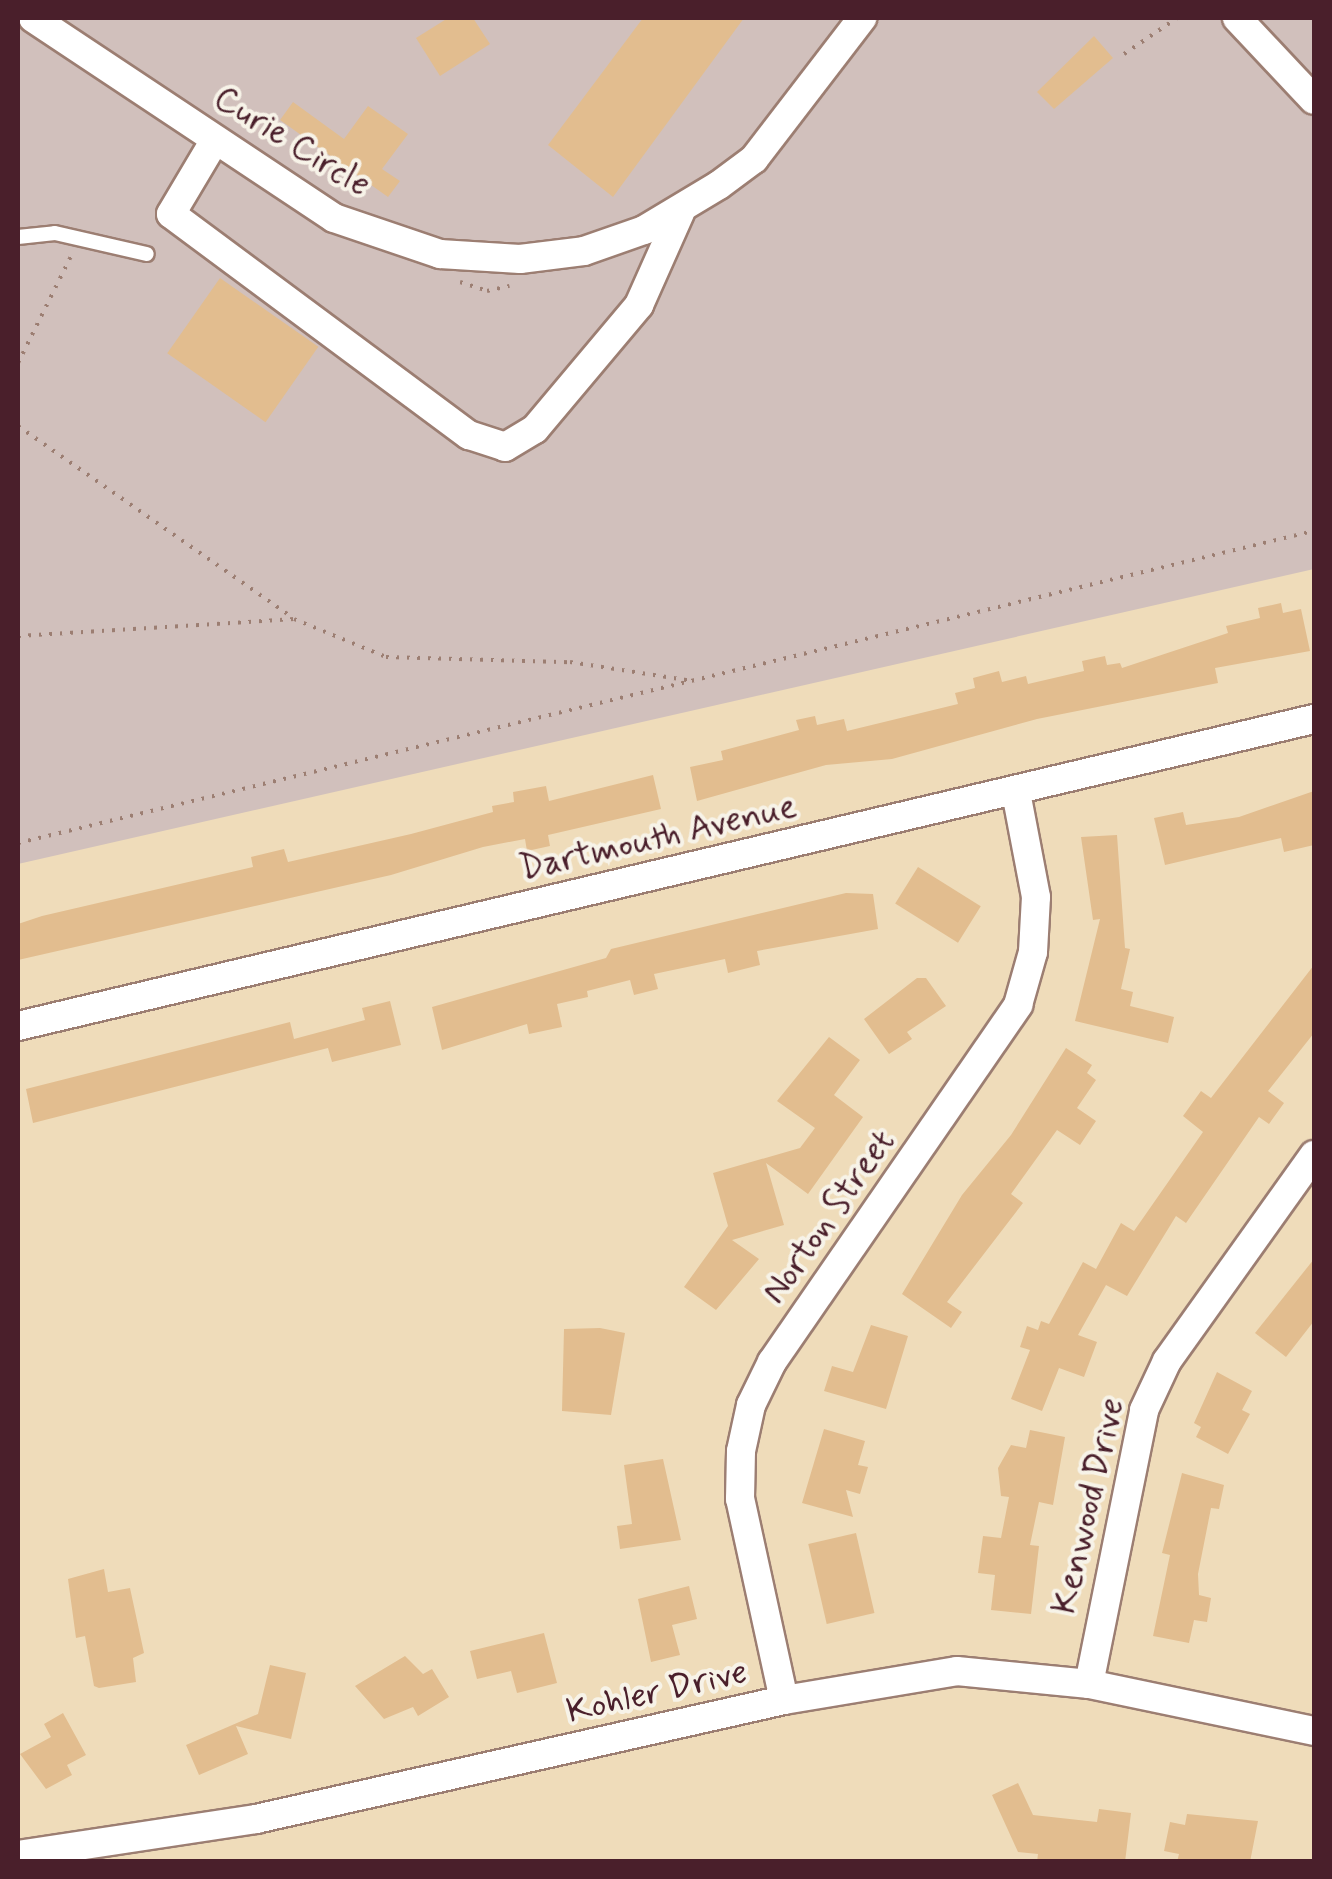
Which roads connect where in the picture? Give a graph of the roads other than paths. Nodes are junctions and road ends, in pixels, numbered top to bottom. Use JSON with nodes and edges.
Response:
{"nodes":[{"id":1,"x":862,"y":18,"type":"edge"},
{"id":2,"x":1237,"y":18,"type":"edge"},
{"id":3,"x":50,"y":22,"type":"edge"},
{"id":4,"x":1314,"y":98,"type":"edge"},
{"id":5,"x":215,"y":140,"type":"junction"},
{"id":6,"x":685,"y":206,"type":"junction"},
{"id":7,"x":18,"y":236,"type":"edge"},
{"id":8,"x":147,"y":254,"type":"dead end"},
{"id":9,"x":1314,"y":719,"type":"edge"},
{"id":10,"x":1016,"y":792,"type":"junction"},
{"id":11,"x":18,"y":1026,"type":"edge"},
{"id":12,"x":1314,"y":1155,"type":"edge"},
{"id":13,"x":1089,"y":1684,"type":"junction"},
{"id":14,"x":784,"y":1700,"type":"junction"},
{"id":15,"x":1314,"y":1730,"type":"edge"},
{"id":16,"x":18,"y":1855,"type":"edge"}],
"edges":[{"from":1,"to":6,"type":"street","name":"Curie Circle"},
{"from":2,"to":4,"type":"street"},
{"from":3,"to":5,"type":"street","name":"Curie Circle"},
{"from":5,"to":6,"type":"street","name":"Curie Circle"},
{"from":5,"to":6,"type":"street"},
{"from":7,"to":8,"type":"lane"},
{"from":9,"to":10,"type":"street","name":"Dartmouth Avenue"},
{"from":10,"to":11,"type":"street","name":"Dartmouth Avenue"},
{"from":10,"to":14,"type":"street","name":"Norton Street"},
{"from":12,"to":13,"type":"street","name":"Kenwood Drive"},
{"from":13,"to":14,"type":"street","name":"Kohler Drive"},
{"from":13,"to":15,"type":"street","name":"Kohler Drive"},
{"from":14,"to":16,"type":"street","name":"Kohler Drive"}]}
